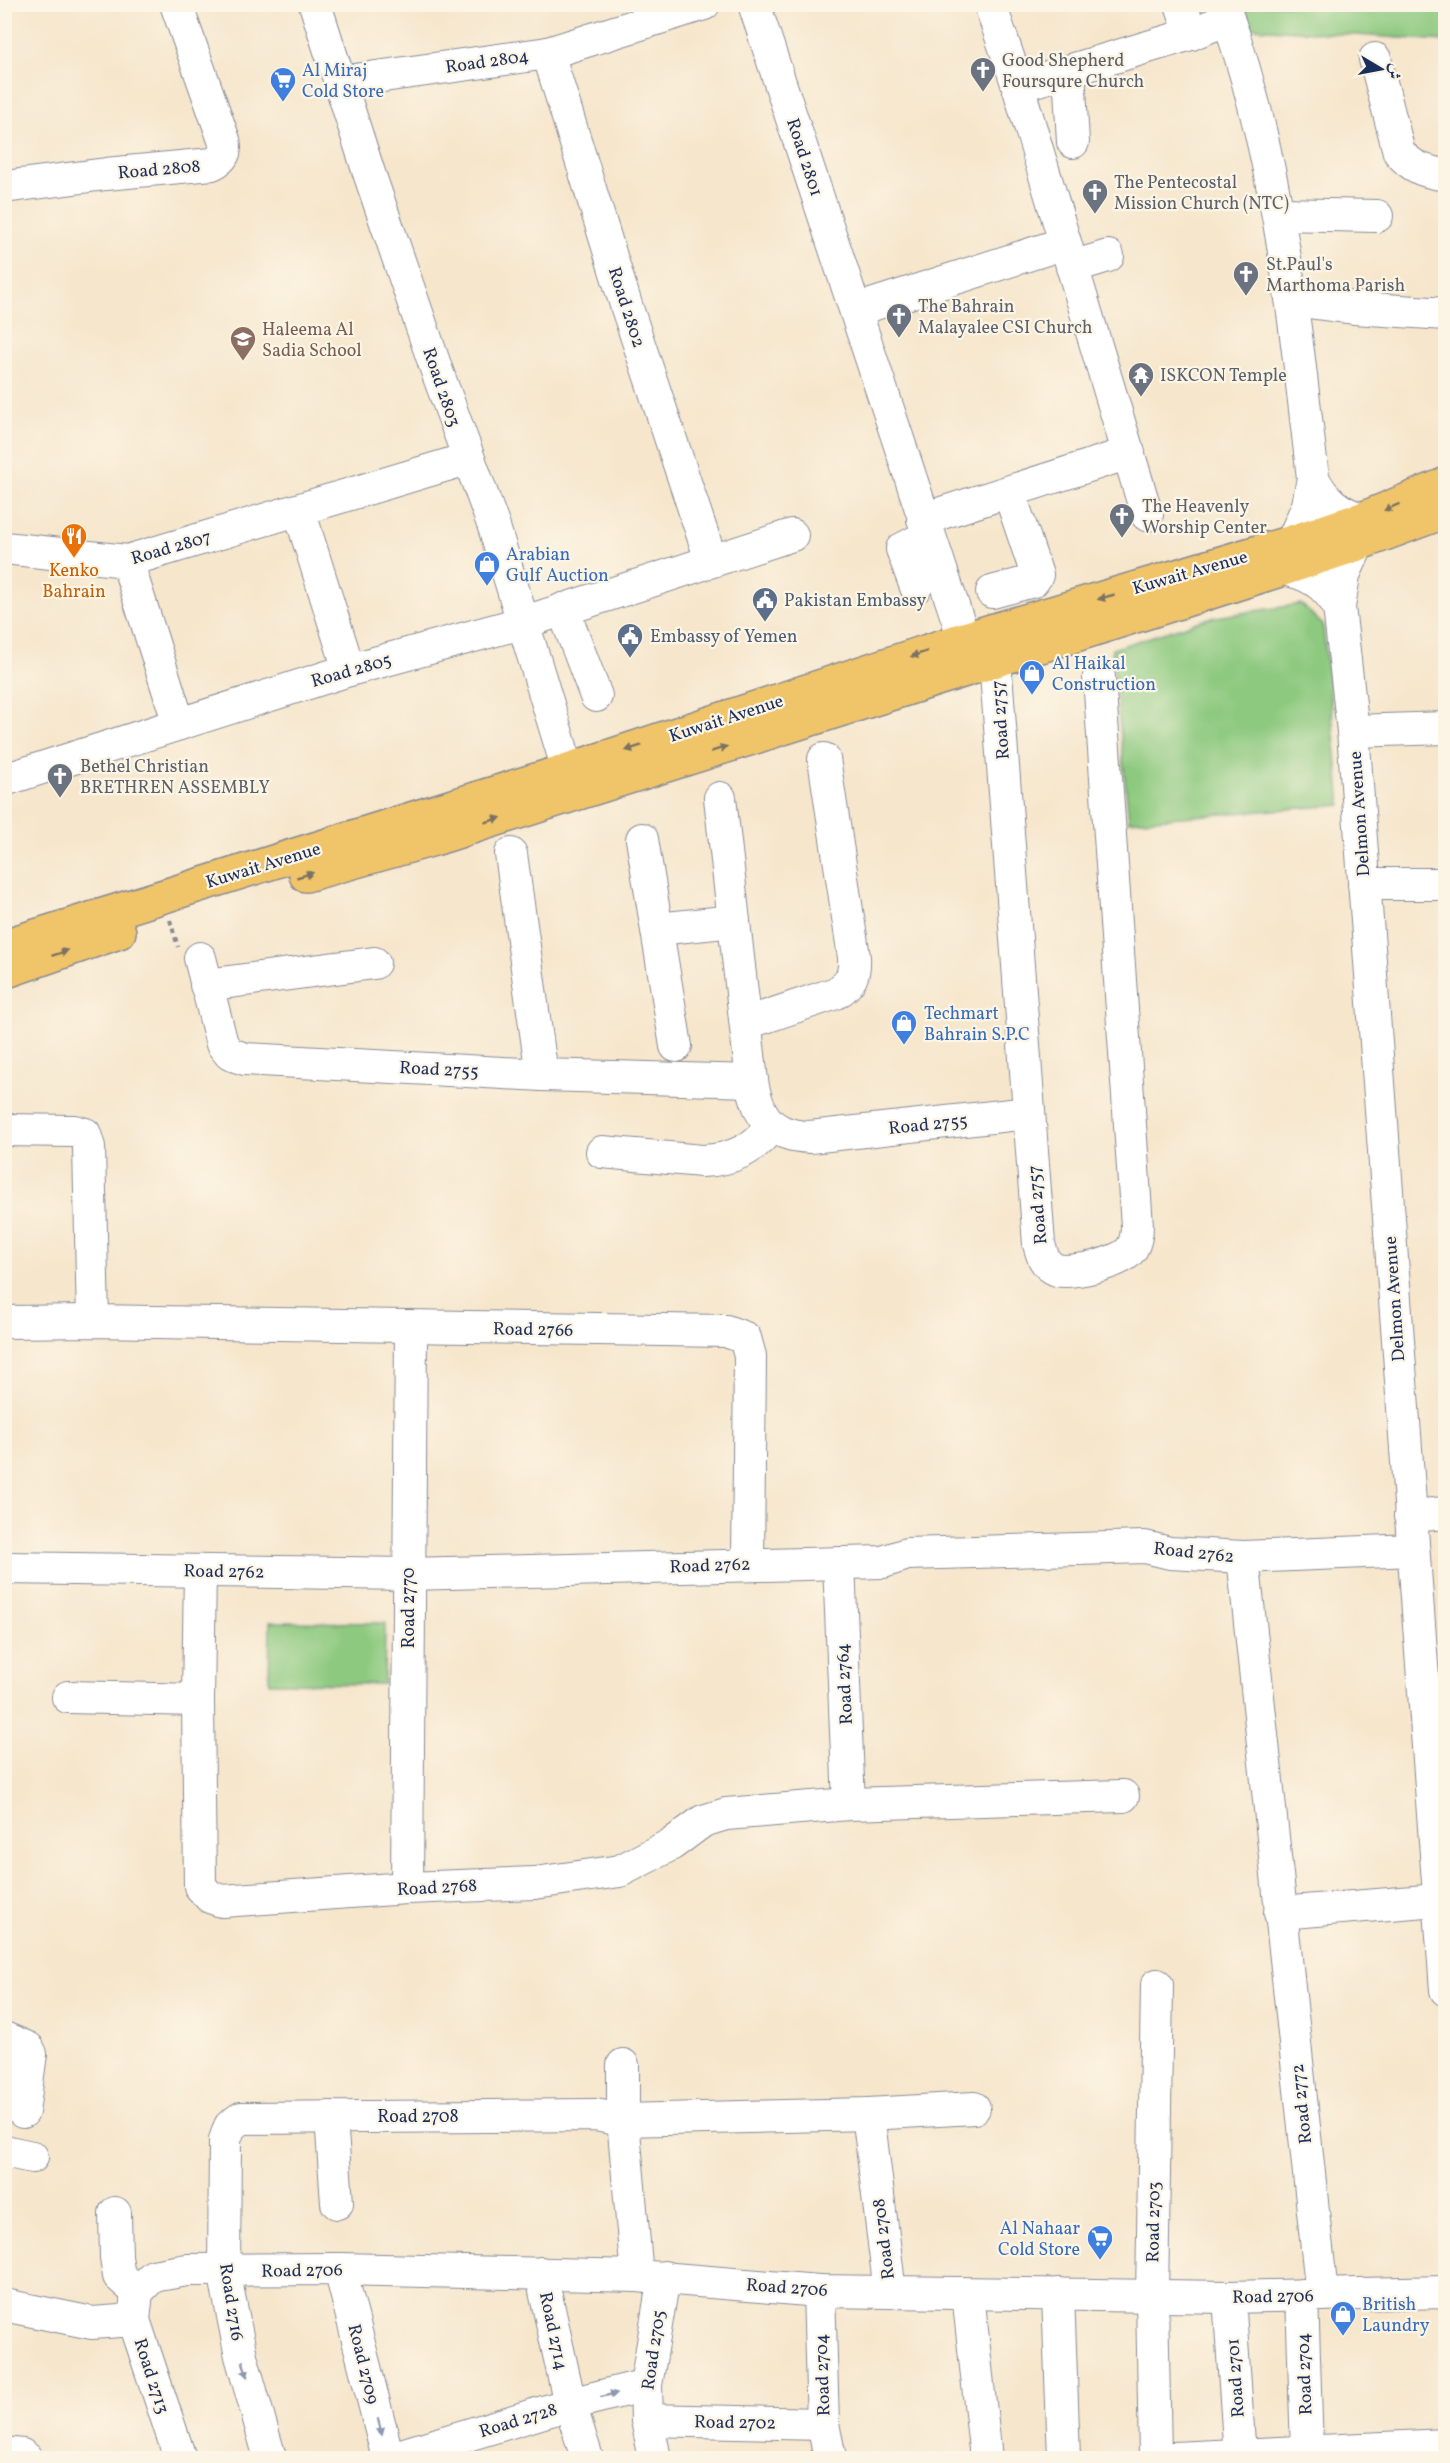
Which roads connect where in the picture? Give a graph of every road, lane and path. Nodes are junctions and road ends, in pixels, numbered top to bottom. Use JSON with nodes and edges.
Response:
{"nodes":[{"id":1,"x":176,"y":4,"type":"edge"},
{"id":2,"x":315,"y":4,"type":"edge"},
{"id":3,"x":704,"y":4,"type":"edge"},
{"id":4,"x":754,"y":4,"type":"edge"},
{"id":5,"x":990,"y":4,"type":"edge"},
{"id":6,"x":1181,"y":4,"type":"edge"},
{"id":7,"x":1226,"y":12,"type":"edge"},
{"id":8,"x":628,"y":16,"type":"edge"},
{"id":9,"x":1191,"y":34,"type":"junction"},
{"id":10,"x":548,"y":53,"type":"junction"},
{"id":11,"x":1374,"y":59,"type":"dead end"},
{"id":12,"x":1069,"y":71,"type":"junction"},
{"id":13,"x":340,"y":82,"type":"junction"},
{"id":14,"x":1018,"y":86,"type":"junction"},
{"id":15,"x":1073,"y":142,"type":"dead end"},
{"id":16,"x":1446,"y":175,"type":"edge"},
{"id":17,"x":4,"y":187,"type":"edge"},
{"id":18,"x":1279,"y":214,"type":"junction"},
{"id":19,"x":1377,"y":216,"type":"dead end"},
{"id":20,"x":1068,"y":255,"type":"junction"},
{"id":21,"x":1108,"y":256,"type":"dead end"},
{"id":22,"x":1292,"y":300,"type":"junction"},
{"id":23,"x":856,"y":310,"type":"junction"},
{"id":24,"x":1446,"y":314,"type":"edge"},
{"id":25,"x":1129,"y":453,"type":"junction"},
{"id":26,"x":468,"y":459,"type":"junction"},
{"id":27,"x":1313,"y":478,"type":"junction"},
{"id":28,"x":1446,"y":484,"type":"edge"},
{"id":29,"x":1009,"y":492,"type":"junction"},
{"id":30,"x":299,"y":510,"type":"junction"},
{"id":31,"x":1446,"y":511,"type":"edge"},
{"id":32,"x":1147,"y":515,"type":"dead end"},
{"id":33,"x":926,"y":527,"type":"junction"},
{"id":34,"x":1360,"y":532,"type":"junction"},
{"id":35,"x":792,"y":535,"type":"dead end"},
{"id":36,"x":4,"y":548,"type":"edge"},
{"id":37,"x":1288,"y":555,"type":"junction"},
{"id":38,"x":711,"y":560,"type":"junction"},
{"id":39,"x":127,"y":561,"type":"junction"},
{"id":40,"x":916,"y":587,"type":"dead end"},
{"id":41,"x":992,"y":592,"type":"dead end"},
{"id":42,"x":1339,"y":608,"type":"junction"},
{"id":43,"x":563,"y":609,"type":"junction"},
{"id":44,"x":525,"y":622,"type":"junction"},
{"id":45,"x":964,"y":639,"type":"junction"},
{"id":46,"x":995,"y":660,"type":"junction"},
{"id":47,"x":349,"y":670,"type":"junction"},
{"id":48,"x":1099,"y":677,"type":"dead end"},
{"id":49,"x":596,"y":696,"type":"dead end"},
{"id":50,"x":179,"y":724,"type":"junction"},
{"id":51,"x":1446,"y":728,"type":"edge"},
{"id":52,"x":1353,"y":731,"type":"junction"},
{"id":53,"x":824,"y":759,"type":"dead end"},
{"id":54,"x":568,"y":770,"type":"junction"},
{"id":55,"x":7,"y":771,"type":"edge"},
{"id":56,"x":720,"y":798,"type":"dead end"},
{"id":57,"x":642,"y":839,"type":"dead end"},
{"id":58,"x":511,"y":854,"type":"dead end"},
{"id":59,"x":1364,"y":884,"type":"junction"},
{"id":60,"x":1446,"y":884,"type":"edge"},
{"id":61,"x":734,"y":921,"type":"junction"},
{"id":62,"x":657,"y":930,"type":"junction"},
{"id":63,"x":4,"y":946,"type":"edge"},
{"id":64,"x":374,"y":963,"type":"dead end"},
{"id":65,"x":4,"y":972,"type":"edge"},
{"id":66,"x":747,"y":1023,"type":"junction"},
{"id":67,"x":676,"y":1046,"type":"dead end"},
{"id":68,"x":542,"y":1075,"type":"junction"},
{"id":69,"x":752,"y":1081,"type":"junction"},
{"id":70,"x":1029,"y":1113,"type":"junction"},
{"id":71,"x":771,"y":1125,"type":"junction"},
{"id":72,"x":4,"y":1130,"type":"edge"},
{"id":73,"x":602,"y":1152,"type":"dead end"},
{"id":74,"x":93,"y":1321,"type":"junction"},
{"id":75,"x":4,"y":1322,"type":"edge"},
{"id":76,"x":411,"y":1328,"type":"junction"},
{"id":77,"x":1446,"y":1513,"type":"edge"},
{"id":78,"x":1410,"y":1516,"type":"junction"},
{"id":79,"x":1413,"y":1550,"type":"junction"},
{"id":80,"x":1242,"y":1557,"type":"junction"},
{"id":81,"x":839,"y":1563,"type":"junction"},
{"id":82,"x":748,"y":1564,"type":"junction"},
{"id":83,"x":4,"y":1568,"type":"edge"},
{"id":84,"x":200,"y":1571,"type":"junction"},
{"id":85,"x":408,"y":1574,"type":"junction"},
{"id":86,"x":1434,"y":1661,"type":"edge"},
{"id":87,"x":68,"y":1696,"type":"dead end"},
{"id":88,"x":198,"y":1700,"type":"junction"},
{"id":89,"x":1123,"y":1796,"type":"dead end"},
{"id":90,"x":849,"y":1804,"type":"junction"},
{"id":91,"x":407,"y":1888,"type":"junction"},
{"id":92,"x":1438,"y":1900,"type":"junction"},
{"id":93,"x":1280,"y":1913,"type":"junction"},
{"id":94,"x":1443,"y":1933,"type":"edge"},
{"id":95,"x":1156,"y":1985,"type":"dead end"},
{"id":96,"x":1446,"y":1990,"type":"edge"},
{"id":97,"x":4,"y":2038,"type":"edge"},
{"id":98,"x":623,"y":2065,"type":"dead end"},
{"id":99,"x":974,"y":2108,"type":"dead end"},
{"id":100,"x":23,"y":2112,"type":"dead end"},
{"id":101,"x":868,"y":2114,"type":"junction"},
{"id":102,"x":331,"y":2117,"type":"junction"},
{"id":103,"x":623,"y":2120,"type":"junction"},
{"id":104,"x":225,"y":2140,"type":"joint"},
{"id":105,"x":337,"y":2202,"type":"dead end"},
{"id":106,"x":115,"y":2213,"type":"dead end"},
{"id":107,"x":340,"y":2269,"type":"junction"},
{"id":108,"x":224,"y":2271,"type":"junction"},
{"id":109,"x":541,"y":2273,"type":"junction"},
{"id":110,"x":651,"y":2276,"type":"junction"},
{"id":111,"x":819,"y":2291,"type":"junction"},
{"id":112,"x":890,"y":2292,"type":"junction"},
{"id":113,"x":1446,"y":2292,"type":"edge"},
{"id":114,"x":968,"y":2294,"type":"junction"},
{"id":115,"x":1058,"y":2294,"type":"junction"},
{"id":116,"x":1312,"y":2295,"type":"junction"},
{"id":117,"x":1152,"y":2296,"type":"junction"},
{"id":118,"x":1229,"y":2297,"type":"junction"},
{"id":119,"x":4,"y":2305,"type":"edge"},
{"id":120,"x":135,"y":2306,"type":"junction"},
{"id":121,"x":646,"y":2385,"type":"junction"},
{"id":122,"x":570,"y":2404,"type":"junction"},
{"id":123,"x":647,"y":2420,"type":"junction"},
{"id":124,"x":823,"y":2424,"type":"junction"},
{"id":125,"x":1446,"y":2445,"type":"edge"},
{"id":126,"x":1307,"y":2452,"type":"junction"},
{"id":127,"x":4,"y":2453,"type":"edge"},
{"id":128,"x":1240,"y":2457,"type":"edge"},
{"id":129,"x":26,"y":2458,"type":"edge"},
{"id":130,"x":180,"y":2458,"type":"edge"},
{"id":131,"x":270,"y":2458,"type":"edge"},
{"id":132,"x":390,"y":2458,"type":"edge"},
{"id":133,"x":587,"y":2458,"type":"edge"},
{"id":134,"x":655,"y":2458,"type":"edge"},
{"id":135,"x":830,"y":2458,"type":"edge"},
{"id":136,"x":986,"y":2458,"type":"edge"},
{"id":137,"x":1064,"y":2458,"type":"edge"},
{"id":138,"x":1155,"y":2458,"type":"edge"},
{"id":139,"x":1173,"y":2458,"type":"edge"}],
"edges":[{"from":1,"to":17,"type":"street","name":"Road 2808"},
{"from":2,"to":13,"type":"street","name":"Road 2803"},
{"from":3,"to":8,"type":"street","name":"Road 2804"},
{"from":4,"to":23,"type":"street","name":"Road 2801"},
{"from":5,"to":14,"type":"street"},
{"from":6,"to":9,"type":"street"},
{"from":7,"to":9,"type":"street"},
{"from":7,"to":18,"type":"street"},
{"from":8,"to":10,"type":"street","name":"Road 2804"},
{"from":9,"to":12,"type":"street"},
{"from":10,"to":13,"type":"street","name":"Road 2804"},
{"from":10,"to":38,"type":"street","name":"Road 2802"},
{"from":11,"to":16,"type":"street"},
{"from":12,"to":14,"type":"street"},
{"from":12,"to":15,"type":"street"},
{"from":13,"to":26,"type":"street","name":"Road 2803"},
{"from":14,"to":20,"type":"street"},
{"from":18,"to":19,"type":"street"},
{"from":18,"to":22,"type":"street"},
{"from":20,"to":21,"type":"street"},
{"from":20,"to":23,"type":"street"},
{"from":20,"to":25,"type":"street"},
{"from":22,"to":24,"type":"street"},
{"from":22,"to":27,"type":"street"},
{"from":23,"to":33,"type":"street","name":"Road 2801"},
{"from":25,"to":29,"type":"street"},
{"from":25,"to":32,"type":"street"},
{"from":26,"to":30,"type":"street","name":"Road 2807"},
{"from":26,"to":44,"type":"street","name":"Road 2803"},
{"from":27,"to":34,"type":"street"},
{"from":27,"to":37,"type":"street"},
{"from":28,"to":34,"type":"main road","name":"Kuwait Avenue","one_way":true},
{"from":29,"to":33,"type":"street"},
{"from":29,"to":41,"type":"street"},
{"from":30,"to":39,"type":"street","name":"Road 2807"},
{"from":30,"to":47,"type":"street"},
{"from":31,"to":34,"type":"main road","name":"Kuwait Avenue"},
{"from":33,"to":40,"type":"street"},
{"from":33,"to":45,"type":"street","name":"Road 2801"},
{"from":34,"to":37,"type":"main road","name":"Kuwait Avenue"},
{"from":34,"to":42,"type":"street","name":"Delmon Avenue"},
{"from":35,"to":38,"type":"street"},
{"from":36,"to":39,"type":"street","name":"Road 2807"},
{"from":37,"to":42,"type":"street","name":"Delmon Avenue"},
{"from":37,"to":45,"type":"main road","name":"Kuwait Avenue","one_way":true},
{"from":37,"to":46,"type":"main road","name":"Kuwait Avenue"},
{"from":38,"to":43,"type":"street"},
{"from":39,"to":50,"type":"street"},
{"from":42,"to":52,"type":"street","name":"Delmon Avenue"},
{"from":43,"to":44,"type":"street"},
{"from":43,"to":49,"type":"street"},
{"from":44,"to":47,"type":"street","name":"Road 2805"},
{"from":44,"to":54,"type":"street","name":"Road 2803"},
{"from":45,"to":54,"type":"main road","name":"Kuwait Avenue","one_way":true},
{"from":65,"to":46,"type":"main road","name":"Kuwait Avenue","one_way":true},
{"from":46,"to":70,"type":"street","name":"Road 2757"},
{"from":47,"to":50,"type":"street","name":"Road 2805"},
{"from":48,"to":70,"type":"street","name":"Road 2757"},
{"from":50,"to":55,"type":"street","name":"Road 2805"},
{"from":51,"to":52,"type":"street"},
{"from":52,"to":59,"type":"street","name":"Delmon Avenue"},
{"from":53,"to":66,"type":"street"},
{"from":54,"to":63,"type":"main road","name":"Kuwait Avenue"},
{"from":56,"to":61,"type":"street"},
{"from":57,"to":62,"type":"street"},
{"from":58,"to":68,"type":"street"},
{"from":59,"to":60,"type":"street"},
{"from":59,"to":78,"type":"street","name":"Delmon Avenue"},
{"from":61,"to":62,"type":"street"},
{"from":61,"to":66,"type":"street"},
{"from":62,"to":67,"type":"street"},
{"from":64,"to":68,"type":"street","name":"Road 2755"},
{"from":66,"to":69,"type":"street"},
{"from":68,"to":69,"type":"street","name":"Road 2755"},
{"from":69,"to":71,"type":"street"},
{"from":70,"to":71,"type":"street","name":"Road 2755"},
{"from":71,"to":73,"type":"street"},
{"from":72,"to":74,"type":"street"},
{"from":74,"to":75,"type":"street","name":"Road 2766"},
{"from":74,"to":76,"type":"street","name":"Road 2766"},
{"from":76,"to":82,"type":"street","name":"Road 2766"},
{"from":76,"to":85,"type":"street","name":"Road 2770"},
{"from":77,"to":78,"type":"street"},
{"from":78,"to":79,"type":"street","name":"Delmon Avenue"},
{"from":79,"to":80,"type":"street","name":"Road 2762"},
{"from":79,"to":86,"type":"street","name":"Delmon Avenue"},
{"from":80,"to":81,"type":"street","name":"Road 2762"},
{"from":80,"to":93,"type":"street","name":"Road 2772"},
{"from":81,"to":82,"type":"street","name":"Road 2762"},
{"from":81,"to":90,"type":"street","name":"Road 2764"},
{"from":82,"to":85,"type":"street","name":"Road 2762"},
{"from":83,"to":84,"type":"street","name":"Road 2762"},
{"from":84,"to":85,"type":"street","name":"Road 2762"},
{"from":84,"to":88,"type":"street","name":"Road 2768"},
{"from":85,"to":91,"type":"street","name":"Road 2770"},
{"from":86,"to":92,"type":"street","name":"Delmon Avenue"},
{"from":87,"to":88,"type":"street"},
{"from":88,"to":91,"type":"street","name":"Road 2768"},
{"from":89,"to":90,"type":"street","name":"Road 2768"},
{"from":90,"to":91,"type":"street","name":"Road 2768"},
{"from":92,"to":93,"type":"street"},
{"from":92,"to":94,"type":"street","name":"Delmon Avenue"},
{"from":93,"to":116,"type":"street","name":"Road 2772"},
{"from":94,"to":96,"type":"street","name":"Delmon Avenue"},
{"from":95,"to":117,"type":"street","name":"Road 2703"},
{"from":97,"to":100,"type":"street"},
{"from":98,"to":103,"type":"street"},
{"from":99,"to":101,"type":"street","name":"Road 2708"},
{"from":101,"to":103,"type":"street","name":"Road 2708"},
{"from":101,"to":112,"type":"street","name":"Road 2708"},
{"from":102,"to":103,"type":"street","name":"Road 2708"},
{"from":102,"to":104,"type":"street","name":"Road 2708"},
{"from":102,"to":105,"type":"street"},
{"from":103,"to":110,"type":"street"},
{"from":104,"to":108,"type":"street","name":"Road 2716"},
{"from":106,"to":120,"type":"street"},
{"from":107,"to":108,"type":"street","name":"Road 2706"},
{"from":107,"to":109,"type":"street","name":"Road 2706"},
{"from":107,"to":132,"type":"street","name":"Road 2709","one_way":true},
{"from":108,"to":120,"type":"street","name":"Road 2706"},
{"from":108,"to":131,"type":"street","name":"Road 2716","one_way":true},
{"from":109,"to":110,"type":"street","name":"Road 2706"},
{"from":109,"to":122,"type":"street","name":"Road 2714"},
{"from":110,"to":111,"type":"street","name":"Road 2706"},
{"from":110,"to":121,"type":"street","name":"Road 2705"},
{"from":111,"to":112,"type":"street","name":"Road 2706"},
{"from":111,"to":124,"type":"street","name":"Road 2704"},
{"from":112,"to":114,"type":"street","name":"Road 2706"},
{"from":113,"to":116,"type":"street","name":"Road 2706"},
{"from":114,"to":115,"type":"street","name":"Road 2706"},
{"from":114,"to":136,"type":"street"},
{"from":115,"to":117,"type":"street","name":"Road 2706"},
{"from":115,"to":137,"type":"street"},
{"from":116,"to":118,"type":"street","name":"Road 2706"},
{"from":116,"to":126,"type":"street","name":"Road 2704"},
{"from":117,"to":118,"type":"street","name":"Road 2706"},
{"from":117,"to":138,"type":"street","name":"Road 2703"},
{"from":118,"to":128,"type":"street","name":"Road 2701"},
{"from":119,"to":120,"type":"street"},
{"from":120,"to":130,"type":"street","name":"Road 2713"},
{"from":122,"to":121,"type":"street","name":"Road 2728","one_way":true},
{"from":121,"to":123,"type":"street","name":"Road 2705"},
{"from":122,"to":132,"type":"street","name":"Road 2728"},
{"from":122,"to":133,"type":"street","name":"Road 2714"},
{"from":123,"to":124,"type":"street","name":"Road 2702"},
{"from":123,"to":134,"type":"street","name":"Road 2705"},
{"from":124,"to":135,"type":"street","name":"Road 2704"},
{"from":125,"to":126,"type":"street"},
{"from":126,"to":128,"type":"street"},
{"from":127,"to":129,"type":"street"},
{"from":128,"to":139,"type":"street"}]}
